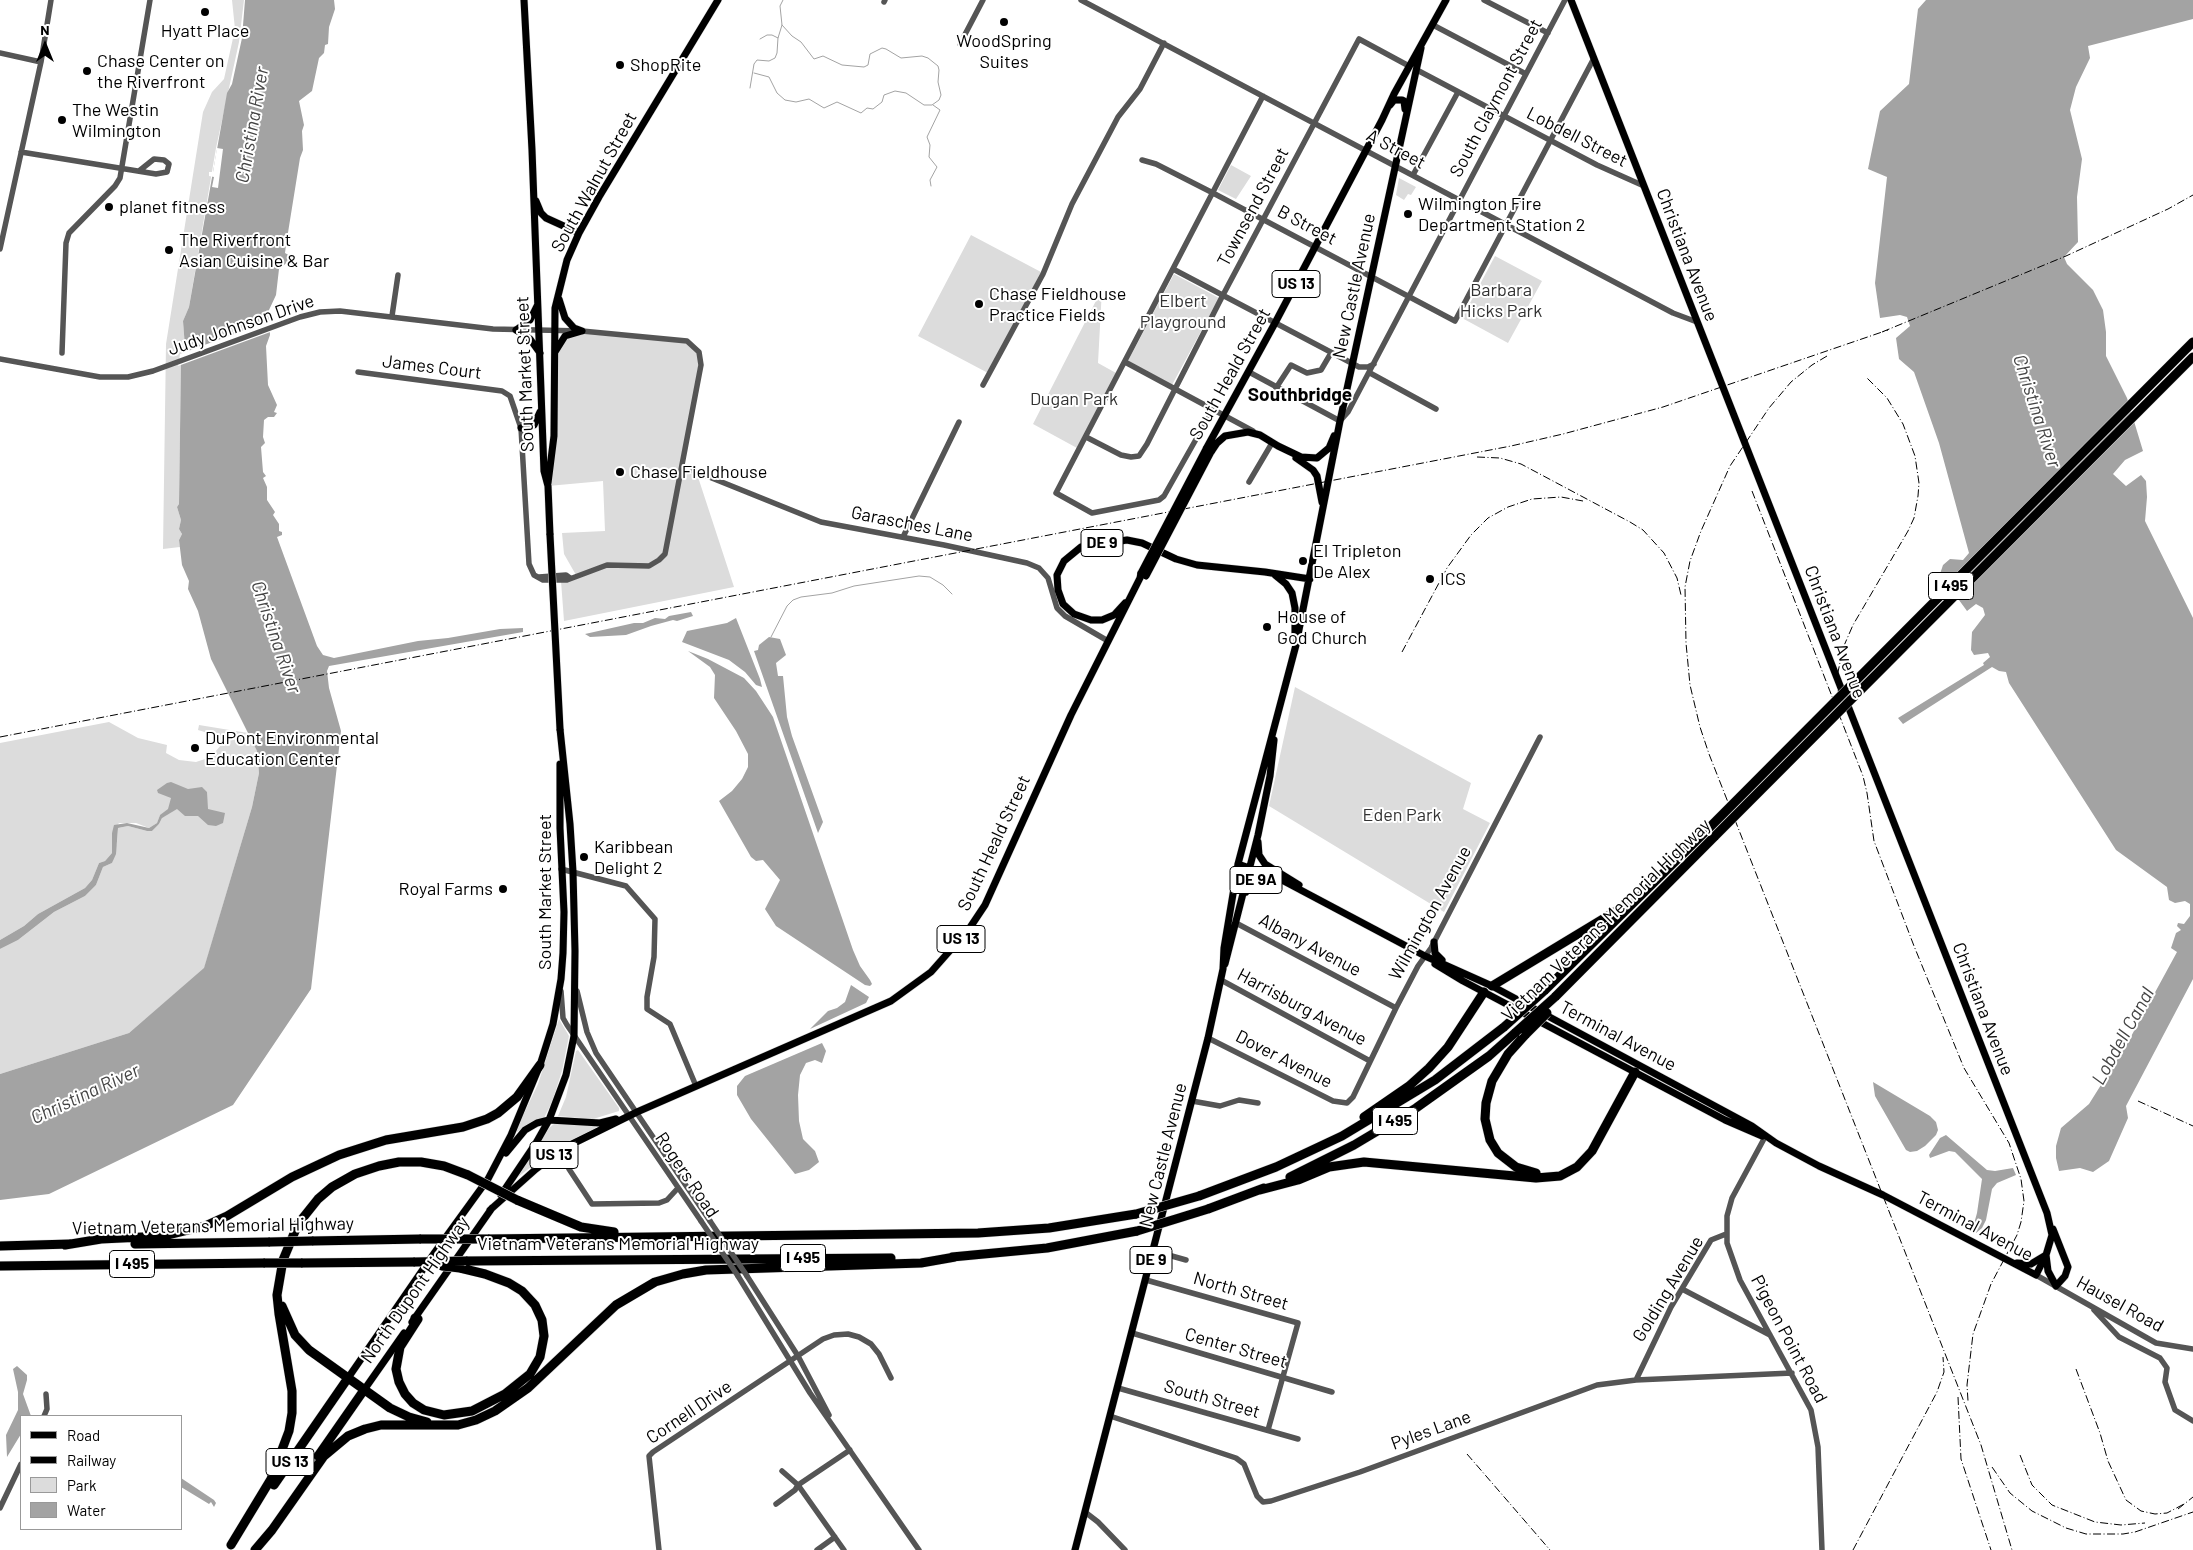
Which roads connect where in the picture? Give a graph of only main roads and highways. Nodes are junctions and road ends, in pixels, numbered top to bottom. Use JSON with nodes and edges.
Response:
{"nodes":[{"id":1,"x":524,"y":0,"type":"edge"},
{"id":2,"x":718,"y":0,"type":"edge"},
{"id":3,"x":1446,"y":0,"type":"edge"},
{"id":4,"x":1571,"y":0,"type":"edge"},
{"id":5,"x":1420,"y":48,"type":"junction"},
{"id":6,"x":1390,"y":106,"type":"junction"},
{"id":7,"x":1405,"y":119,"type":"junction"},
{"id":8,"x":534,"y":196,"type":"junction"},
{"id":9,"x":579,"y":233,"type":"junction"},
{"id":10,"x":558,"y":293,"type":"junction"},
{"id":11,"x":538,"y":304,"type":"junction"},
{"id":12,"x":2193,"y":342,"type":"edge"},
{"id":13,"x":554,"y":352,"type":"junction"},
{"id":14,"x":540,"y":354,"type":"junction"},
{"id":15,"x":2193,"y":357,"type":"edge"},
{"id":16,"x":542,"y":409,"type":"junction"},
{"id":17,"x":1340,"y":421,"type":"junction"},
{"id":18,"x":520,"y":428,"type":"road end"},
{"id":19,"x":1275,"y":444,"type":"junction"},
{"id":20,"x":1209,"y":451,"type":"junction"},
{"id":21,"x":548,"y":486,"type":"junction"},
{"id":22,"x":1323,"y":507,"type":"junction"},
{"id":23,"x":1265,"y":572,"type":"junction"},
{"id":24,"x":1310,"y":579,"type":"junction"},
{"id":25,"x":1130,"y":598,"type":"junction"},
{"id":26,"x":1296,"y":645,"type":"junction"},
{"id":27,"x":1274,"y":735,"type":"junction"},
{"id":28,"x":561,"y":746,"type":"junction"},
{"id":29,"x":1258,"y":835,"type":"junction"},
{"id":30,"x":1238,"y":864,"type":"junction"},
{"id":31,"x":1249,"y":867,"type":"junction"},
{"id":32,"x":1654,"y":881,"type":"junction"},
{"id":33,"x":1300,"y":889,"type":"junction"},
{"id":34,"x":1308,"y":894,"type":"junction"},
{"id":35,"x":1236,"y":921,"type":"junction"},
{"id":36,"x":1434,"y":942,"type":"road end"},
{"id":37,"x":1425,"y":956,"type":"junction"},
{"id":38,"x":1223,"y":969,"type":"junction"},
{"id":39,"x":1469,"y":974,"type":"junction"},
{"id":40,"x":1492,"y":986,"type":"junction"},
{"id":41,"x":1484,"y":992,"type":"junction"},
{"id":42,"x":1521,"y":1033,"type":"junction"},
{"id":43,"x":574,"y":1036,"type":"joint"},
{"id":44,"x":540,"y":1065,"type":"junction"},
{"id":45,"x":1634,"y":1069,"type":"junction"},
{"id":46,"x":629,"y":1116,"type":"junction"},
{"id":47,"x":549,"y":1120,"type":"junction"},
{"id":48,"x":1300,"y":1157,"type":"junction"},
{"id":49,"x":488,"y":1179,"type":"junction"},
{"id":50,"x":1260,"y":1190,"type":"junction"},
{"id":51,"x":490,"y":1210,"type":"junction"},
{"id":52,"x":2050,"y":1224,"type":"junction"},
{"id":53,"x":679,"y":1236,"type":"junction"},
{"id":54,"x":65,"y":1244,"type":"junction"},
{"id":55,"x":0,"y":1246,"type":"edge"},
{"id":56,"x":2046,"y":1255,"type":"junction"},
{"id":57,"x":955,"y":1257,"type":"junction"},
{"id":58,"x":2013,"y":1263,"type":"junction"},
{"id":59,"x":463,"y":1265,"type":"junction"},
{"id":60,"x":0,"y":1266,"type":"edge"},
{"id":61,"x":2036,"y":1275,"type":"joint"},
{"id":62,"x":279,"y":1279,"type":"junction"},
{"id":63,"x":415,"y":1318,"type":"junction"},
{"id":64,"x":348,"y":1378,"type":"junction"},
{"id":65,"x":364,"y":1390,"type":"junction"},
{"id":66,"x":482,"y":1417,"type":"junction"},
{"id":67,"x":229,"y":1547,"type":"edge"},
{"id":68,"x":255,"y":1550,"type":"edge"},
{"id":69,"x":1075,"y":1550,"type":"edge"}],
"edges":[{"from":1,"to":8,"type":"main road","name":"South Market Street"},
{"from":2,"to":9,"type":"main road","name":"South Walnut Street"},
{"from":3,"to":5,"type":"main road","name":"South Heald Street","number":"US 13"},
{"from":4,"to":52,"type":"main road","name":"Christiana Avenue"},
{"from":5,"to":6,"type":"main road","name":"South Heald Street","number":"US 13"},
{"from":5,"to":7,"type":"main road","name":"New Castle Avenue","number":"US 13"},
{"from":6,"to":7,"type":"main road"},
{"from":6,"to":20,"type":"main road","name":"South Heald Street","number":"US 13"},
{"from":7,"to":17,"type":"main road","name":"New Castle Avenue","number":"US 13"},
{"from":8,"to":9,"type":"main road"},
{"from":8,"to":11,"type":"main road","name":"South Market Street"},
{"from":9,"to":10,"type":"main road","name":"South Walnut Street"},
{"from":10,"to":13,"type":"main road","name":"South Walnut Street"},
{"from":10,"to":13,"type":"main road"},
{"from":11,"to":14,"type":"main road","name":"South Market Street"},
{"from":11,"to":14,"type":"main road"},
{"from":12,"to":32,"type":"highway","name":"Vietnam Veterans Memorial Highway","number":"I 495","bridge":true},
{"from":13,"to":21,"type":"main road","name":"South Walnut Street"},
{"from":14,"to":16,"type":"main road","name":"South Market Street"},
{"from":15,"to":42,"type":"highway","name":"Vietnam Veterans Memorial Highway","number":"I 495","bridge":true},
{"from":16,"to":18,"type":"main road"},
{"from":16,"to":21,"type":"main road","name":"South Market Street"},
{"from":17,"to":19,"type":"main road","number":"US 13"},
{"from":17,"to":22,"type":"main road","name":"New Castle Avenue","number":"DE 9"},
{"from":19,"to":20,"type":"main road","name":"South Heald Street","number":"US 13"},
{"from":19,"to":22,"type":"main road"},
{"from":20,"to":25,"type":"main road","name":"South Heald Street","number":"US 13","bridge":true},
{"from":21,"to":28,"type":"main road","name":"South Market Street","bridge":true},
{"from":22,"to":24,"type":"main road","name":"New Castle Avenue","number":"DE 9"},
{"from":23,"to":24,"type":"main road"},
{"from":23,"to":25,"type":"main road","number":"DE 9"},
{"from":23,"to":26,"type":"main road","number":"DE 9"},
{"from":24,"to":26,"type":"main road","name":"New Castle Avenue","number":"DE 9"},
{"from":25,"to":46,"type":"main road","name":"South Heald Street","number":"US 13"},
{"from":26,"to":27,"type":"main road","name":"New Castle Avenue","number":"DE 9"},
{"from":27,"to":29,"type":"main road","name":"New Castle Avenue","number":"DE 9"},
{"from":27,"to":30,"type":"main road","name":"New Castle Avenue","number":"DE 9"},
{"from":28,"to":43,"type":"main road","name":"South Market Street"},
{"from":28,"to":44,"type":"main road","name":"South Market Street"},
{"from":29,"to":31,"type":"main road","name":"New Castle Avenue","number":"DE 9"},
{"from":29,"to":34,"type":"main road"},
{"from":30,"to":31,"type":"main road","name":"Terminal Avenue","number":"DE 9A"},
{"from":30,"to":38,"type":"main road","name":"New Castle Avenue","number":"DE 9"},
{"from":31,"to":33,"type":"main road","name":"Terminal Avenue","number":"DE 9A"},
{"from":31,"to":35,"type":"main road","name":"New Castle Avenue","number":"DE 9"},
{"from":32,"to":40,"type":"highway"},
{"from":32,"to":48,"type":"highway","name":"Vietnam Veterans Memorial Highway","number":"I 495","bridge":true},
{"from":33,"to":34,"type":"main road","name":"Terminal Avenue","number":"DE 9A"},
{"from":33,"to":35,"type":"main road","number":"DE 9A"},
{"from":34,"to":37,"type":"main road","name":"Terminal Avenue","number":"DE 9A"},
{"from":35,"to":38,"type":"main road","name":"New Castle Avenue","number":"DE 9"},
{"from":36,"to":39,"type":"main road"},
{"from":37,"to":39,"type":"main road","name":"Terminal Avenue","number":"DE 9A"},
{"from":37,"to":41,"type":"main road","name":"Terminal Avenue","number":"DE 9A"},
{"from":38,"to":69,"type":"main road","name":"New Castle Avenue","number":"DE 9"},
{"from":39,"to":40,"type":"main road","name":"Terminal Avenue","number":"DE 9A"},
{"from":40,"to":41,"type":"main road"},
{"from":40,"to":45,"type":"main road","name":"Terminal Avenue","number":"DE 9A"},
{"from":41,"to":45,"type":"main road","name":"Terminal Avenue","number":"DE 9A"},
{"from":41,"to":48,"type":"highway"},
{"from":42,"to":45,"type":"highway"},
{"from":42,"to":50,"type":"highway","name":"Vietnam Veterans Memorial Highway","number":"I 495"},
{"from":43,"to":47,"type":"main road","name":"North Dupont Highway"},
{"from":44,"to":49,"type":"main road","name":"North Dupont Highway"},
{"from":44,"to":54,"type":"highway"},
{"from":45,"to":50,"type":"highway"},
{"from":45,"to":58,"type":"main road","name":"Terminal Avenue","number":"DE 9A"},
{"from":46,"to":47,"type":"main road","name":"South Heald Street","number":"US 13"},
{"from":46,"to":51,"type":"main road","name":"South Heald Street","number":"US 13"},
{"from":47,"to":49,"type":"main road","name":"South Heald Street","number":"US 13"},
{"from":47,"to":51,"type":"main road","name":"North Dupont Highway"},
{"from":48,"to":53,"type":"highway","name":"Vietnam Veterans Memorial Highway","number":"I 495","bridge":true},
{"from":49,"to":64,"type":"main road","name":"North Dupont Highway","number":"US 13"},
{"from":50,"to":57,"type":"highway","name":"Vietnam Veterans Memorial Highway","number":"I 495","bridge":true},
{"from":51,"to":63,"type":"main road","name":"North Dupont Highway","number":"US 13"},
{"from":52,"to":56,"type":"main road","name":"Christiana Avenue"},
{"from":52,"to":56,"type":"main road"},
{"from":53,"to":54,"type":"highway","name":"Vietnam Veterans Memorial Highway","number":"I 495","bridge":true},
{"from":53,"to":62,"type":"highway","bridge":true},
{"from":54,"to":55,"type":"highway","name":"Vietnam Veterans Memorial Highway","number":"I 495"},
{"from":56,"to":58,"type":"main road"},
{"from":56,"to":61,"type":"main road","name":"Christiana Avenue"},
{"from":57,"to":59,"type":"highway","name":"Vietnam Veterans Memorial Highway","number":"I 495"},
{"from":57,"to":66,"type":"highway"},
{"from":58,"to":61,"type":"main road","name":"Terminal Avenue","number":"DE 9A"},
{"from":59,"to":60,"type":"highway","name":"Vietnam Veterans Memorial Highway","number":"I 495","bridge":true},
{"from":59,"to":63,"type":"highway"},
{"from":62,"to":64,"type":"highway"},
{"from":62,"to":67,"type":"highway"},
{"from":63,"to":65,"type":"main road","name":"North Dupont Highway","number":"US 13"},
{"from":64,"to":65,"type":"highway"},
{"from":64,"to":67,"type":"highway","name":"North Dupont Highway","number":"US 13"},
{"from":65,"to":66,"type":"highway"},
{"from":65,"to":68,"type":"highway","name":"North Dupont Highway","number":"US 13"},
{"from":66,"to":68,"type":"highway"}]}
